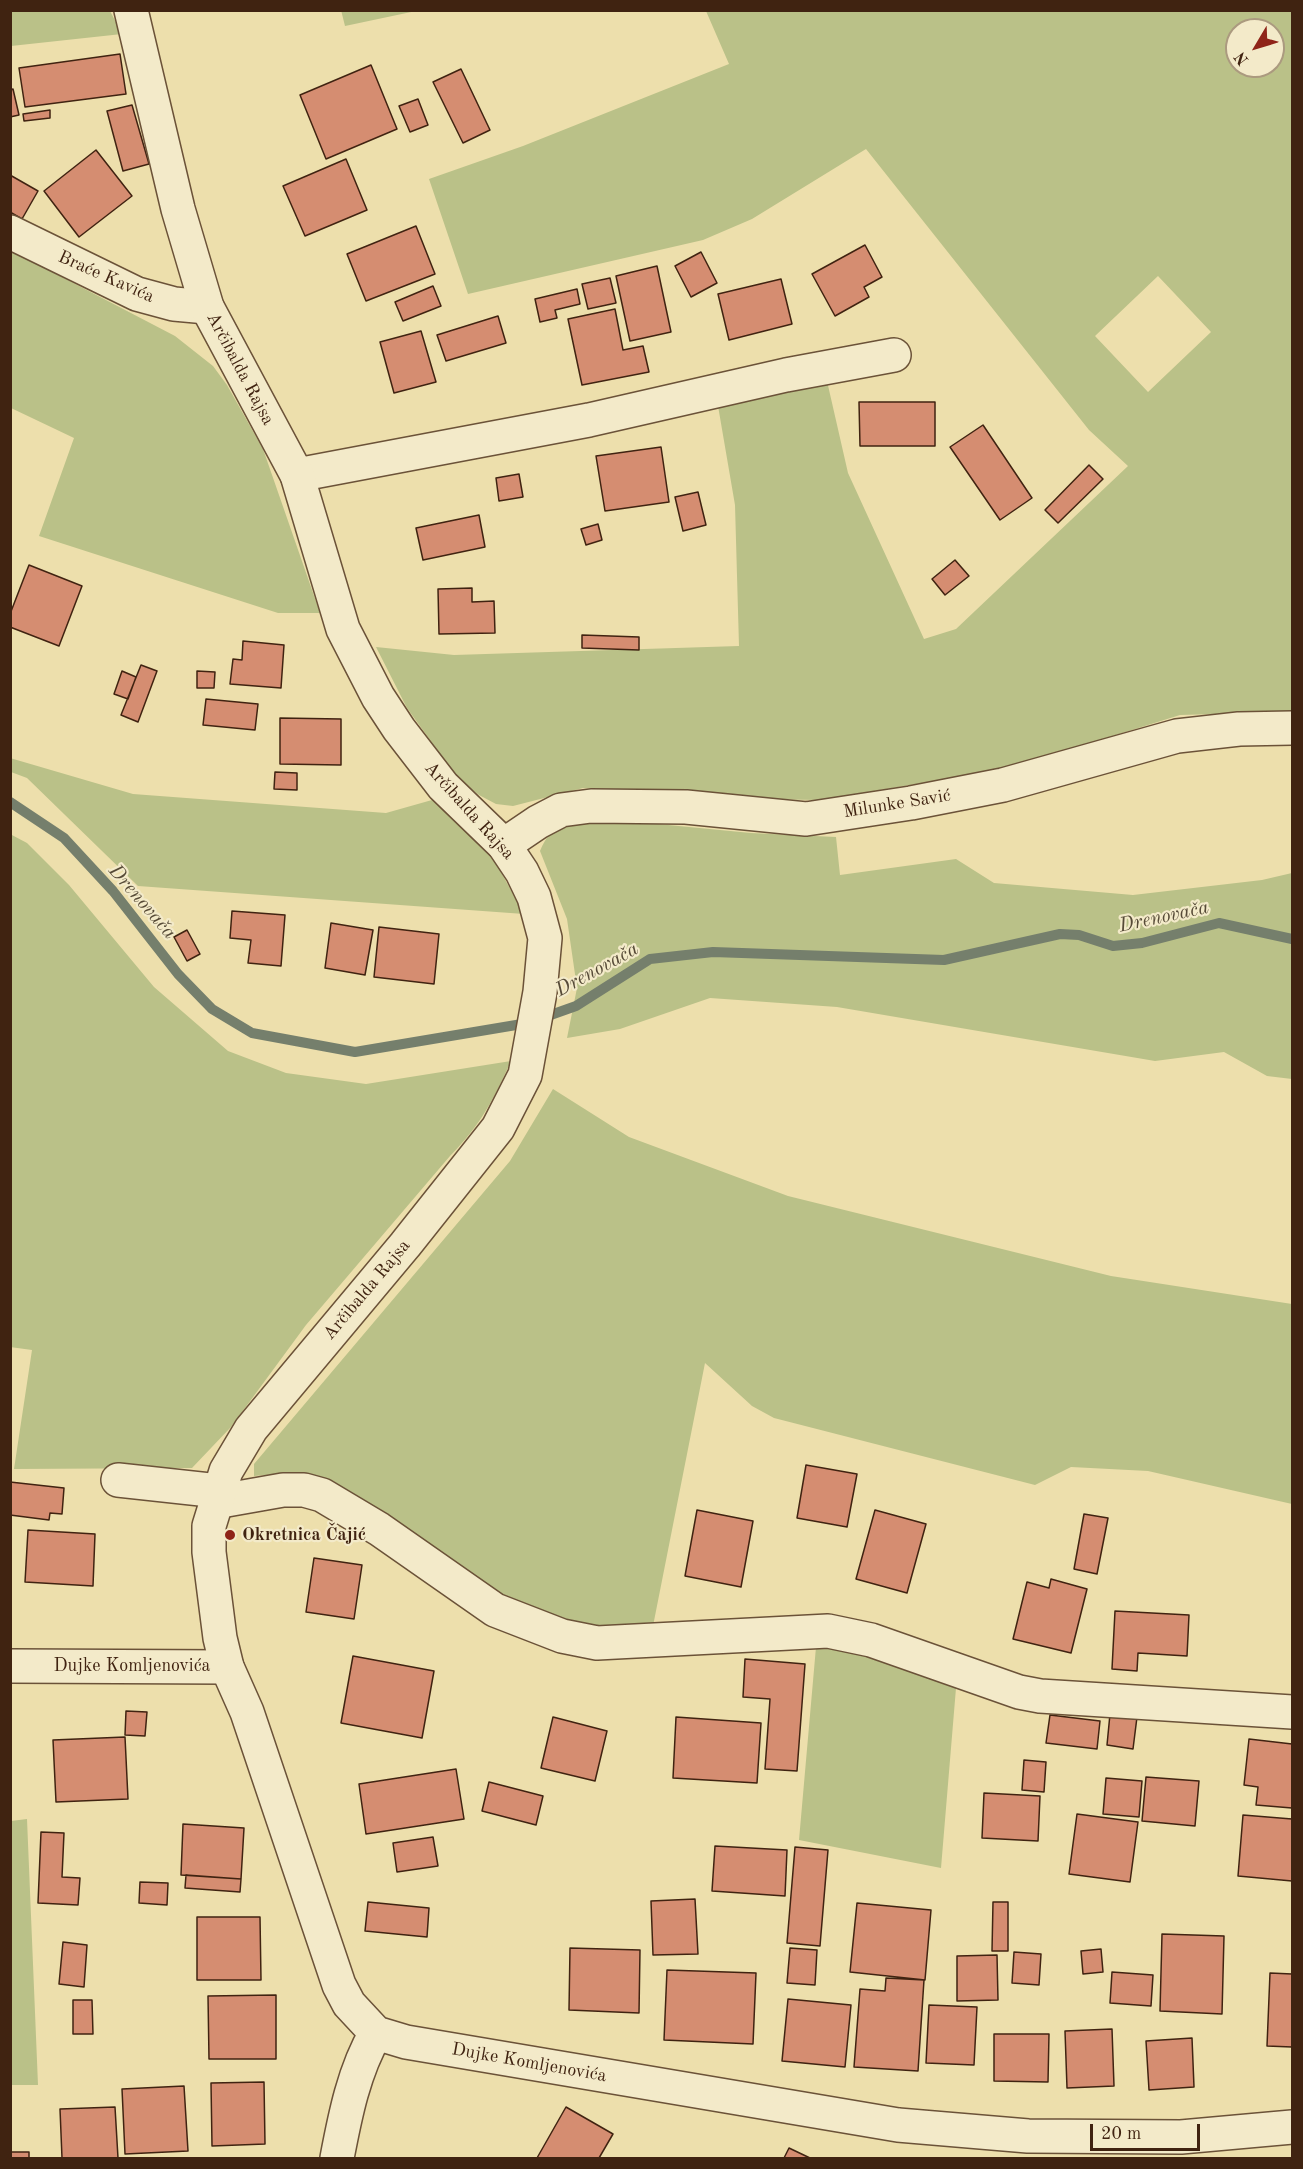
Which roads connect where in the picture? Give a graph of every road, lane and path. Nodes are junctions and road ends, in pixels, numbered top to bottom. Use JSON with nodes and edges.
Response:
{"nodes":[{"id":1,"x":131,"y":10,"type":"edge"},
{"id":2,"x":10,"y":232,"type":"edge"},
{"id":3,"x":207,"y":307,"type":"junction"},
{"id":4,"x":894,"y":355,"type":"dead end"},
{"id":5,"x":297,"y":475,"type":"junction"},
{"id":6,"x":1293,"y":728,"type":"edge"},
{"id":7,"x":504,"y":845,"type":"junction"},
{"id":8,"x":118,"y":1480,"type":"dead end"},
{"id":9,"x":217,"y":1496,"type":"junction"},
{"id":10,"x":10,"y":1666,"type":"edge"},
{"id":11,"x":227,"y":1667,"type":"junction"},
{"id":12,"x":1293,"y":1712,"type":"edge"},
{"id":13,"x":376,"y":2033,"type":"junction"},
{"id":14,"x":1293,"y":2127,"type":"edge"},
{"id":15,"x":337,"y":2158,"type":"edge"}],
"edges":[{"from":1,"to":3,"type":"street","name":"Arčibalda Rajsa"},
{"from":2,"to":3,"type":"street","name":"Braće Kavića"},
{"from":3,"to":5,"type":"street","name":"Arčibalda Rajsa"},
{"from":4,"to":5,"type":"street"},
{"from":5,"to":7,"type":"street","name":"Arčibalda Rajsa"},
{"from":6,"to":7,"type":"street","name":"Milunke Savić"},
{"from":7,"to":9,"type":"street","name":"Arčibalda Rajsa"},
{"from":8,"to":9,"type":"street"},
{"from":9,"to":11,"type":"street","name":"Arčibalda Rajsa"},
{"from":9,"to":12,"type":"street"},
{"from":10,"to":11,"type":"street","name":"Dujke Komljenovića"},
{"from":11,"to":13,"type":"street","name":"Dujke Komljenovića"},
{"from":13,"to":14,"type":"street","name":"Dujke Komljenovića"},
{"from":13,"to":15,"type":"street"}]}
